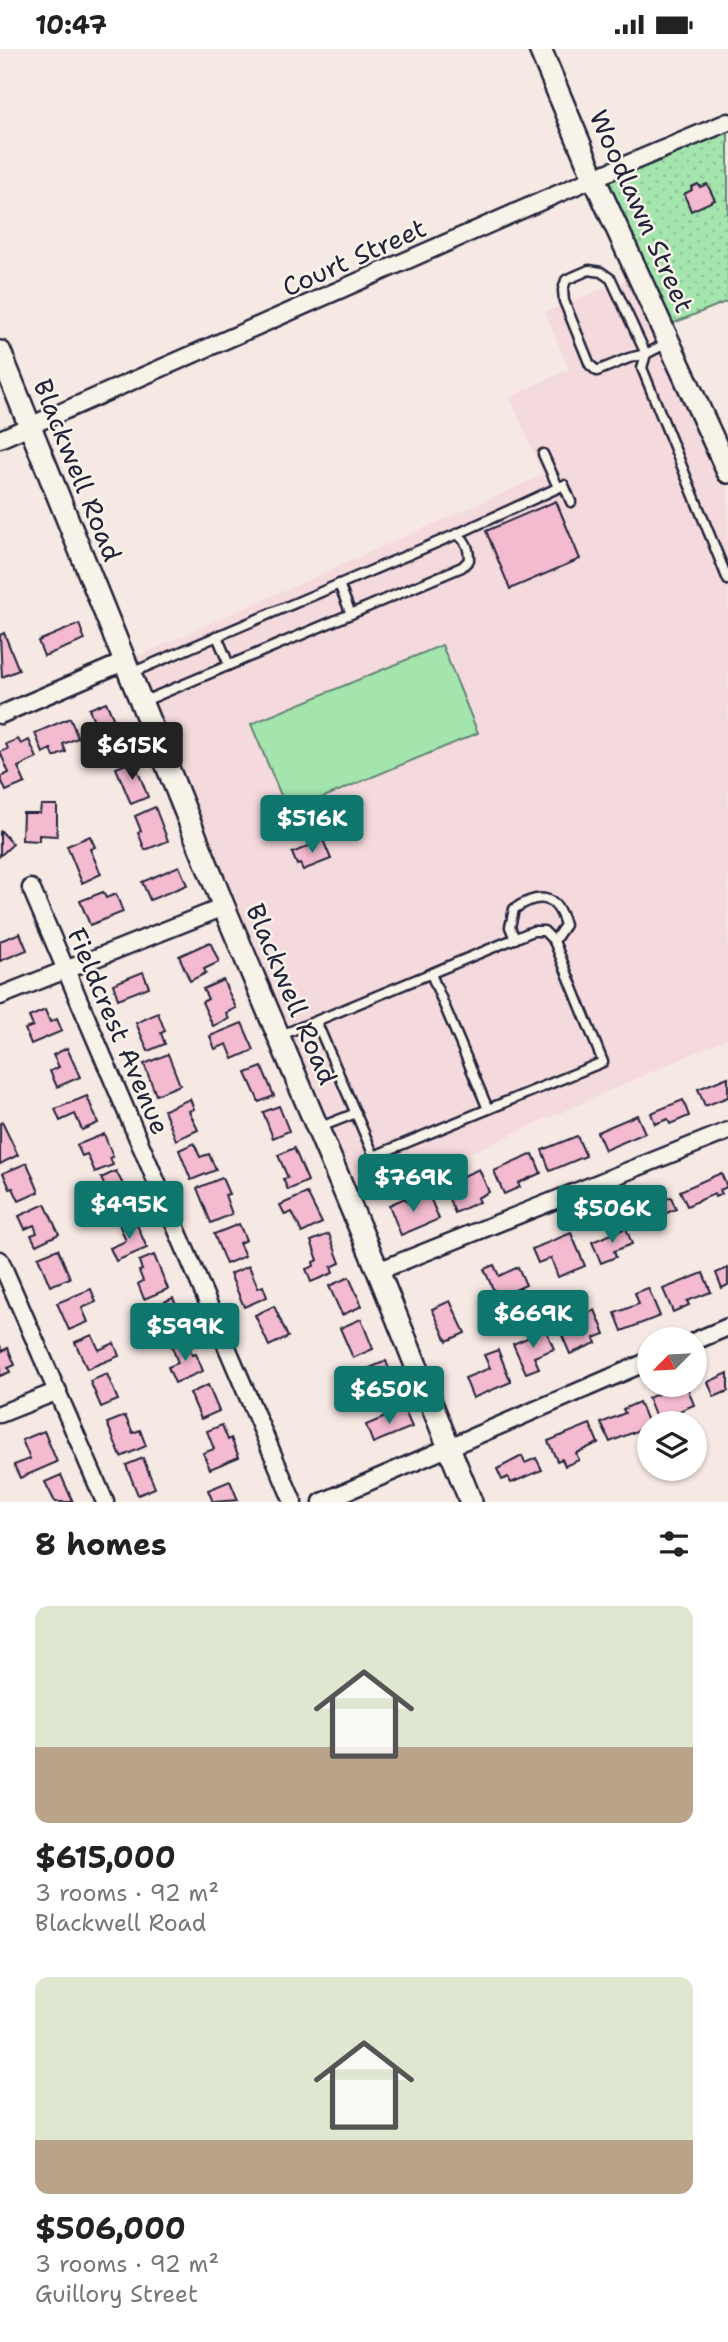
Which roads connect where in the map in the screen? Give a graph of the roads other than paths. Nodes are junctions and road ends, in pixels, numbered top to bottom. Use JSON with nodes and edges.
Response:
{"nodes":[{"id":1,"x":540,"y":49,"type":"edge"},
{"id":2,"x":728,"y":121,"type":"edge"},
{"id":3,"x":594,"y":178,"type":"junction"},
{"id":4,"x":670,"y":341,"type":"junction"},
{"id":5,"x":0,"y":352,"type":"edge"},
{"id":6,"x":646,"y":354,"type":"junction"},
{"id":7,"x":31,"y":427,"type":"junction"},
{"id":8,"x":0,"y":439,"type":"edge"},
{"id":9,"x":543,"y":454,"type":"dead end"},
{"id":10,"x":728,"y":472,"type":"edge"},
{"id":11,"x":558,"y":487,"type":"junction"},
{"id":12,"x":571,"y":502,"type":"dead end"},
{"id":13,"x":457,"y":534,"type":"junction"},
{"id":14,"x":728,"y":580,"type":"edge"},
{"id":15,"x":339,"y":584,"type":"junction"},
{"id":16,"x":351,"y":614,"type":"junction"},
{"id":17,"x":217,"y":636,"type":"junction"},
{"id":18,"x":229,"y":665,"type":"junction"},
{"id":19,"x":128,"y":667,"type":"junction"},
{"id":20,"x":142,"y":702,"type":"junction"},
{"id":21,"x":0,"y":715,"type":"edge"},
{"id":22,"x":31,"y":888,"type":"dead end"},
{"id":23,"x":224,"y":907,"type":"junction"},
{"id":24,"x":515,"y":939,"type":"junction"},
{"id":25,"x":554,"y":941,"type":"junction"},
{"id":26,"x":67,"y":969,"type":"junction"},
{"id":27,"x":431,"y":974,"type":"junction"},
{"id":28,"x":0,"y":996,"type":"edge"},
{"id":29,"x":316,"y":1021,"type":"junction"},
{"id":30,"x":278,"y":1036,"type":"junction"},
{"id":31,"x":488,"y":1109,"type":"junction"},
{"id":32,"x":356,"y":1113,"type":"junction"},
{"id":33,"x":318,"y":1128,"type":"junction"},
{"id":34,"x":728,"y":1131,"type":"edge"},
{"id":35,"x":0,"y":1260,"type":"edge"},
{"id":36,"x":378,"y":1271,"type":"junction"},
{"id":37,"x":728,"y":1327,"type":"edge"},
{"id":38,"x":707,"y":1336,"type":"edge"},
{"id":39,"x":637,"y":1366,"type":"edge"},
{"id":40,"x":58,"y":1391,"type":"junction"},
{"id":41,"x":0,"y":1414,"type":"edge"},
{"id":42,"x":449,"y":1449,"type":"junction"},
{"id":43,"x":105,"y":1502,"type":"edge"},
{"id":44,"x":293,"y":1502,"type":"edge"},
{"id":45,"x":322,"y":1502,"type":"edge"},
{"id":46,"x":471,"y":1502,"type":"edge"}],
"edges":[{"from":1,"to":3,"type":"street","name":"Woodlawn Street"},
{"from":2,"to":3,"type":"street","name":"Court Street"},
{"from":3,"to":4,"type":"street","name":"Woodlawn Street"},
{"from":3,"to":7,"type":"street","name":"Court Street"},
{"from":4,"to":6,"type":"lane"},
{"from":4,"to":10,"type":"street","name":"Woodlawn Street"},
{"from":5,"to":7,"type":"street","name":"Blackwell Road"},
{"from":6,"to":6,"type":"lane"},
{"from":6,"to":14,"type":"lane"},
{"from":7,"to":8,"type":"street","name":"Court Street"},
{"from":7,"to":19,"type":"street","name":"Blackwell Road"},
{"from":9,"to":11,"type":"lane"},
{"from":11,"to":12,"type":"lane"},
{"from":11,"to":13,"type":"lane"},
{"from":13,"to":15,"type":"lane"},
{"from":13,"to":16,"type":"lane"},
{"from":15,"to":16,"type":"lane"},
{"from":15,"to":17,"type":"lane"},
{"from":16,"to":18,"type":"lane"},
{"from":17,"to":18,"type":"lane"},
{"from":17,"to":19,"type":"lane"},
{"from":18,"to":20,"type":"lane"},
{"from":19,"to":20,"type":"street","name":"Blackwell Road"},
{"from":19,"to":21,"type":"street"},
{"from":20,"to":23,"type":"street","name":"Blackwell Road"},
{"from":22,"to":26,"type":"street","name":"Fieldcrest Avenue"},
{"from":23,"to":26,"type":"street"},
{"from":23,"to":30,"type":"street","name":"Blackwell Road"},
{"from":24,"to":25,"type":"lane"},
{"from":24,"to":25,"type":"lane"},
{"from":24,"to":27,"type":"lane"},
{"from":25,"to":31,"type":"lane"},
{"from":26,"to":28,"type":"street"},
{"from":26,"to":44,"type":"street","name":"Fieldcrest Avenue"},
{"from":27,"to":29,"type":"lane"},
{"from":27,"to":31,"type":"lane"},
{"from":29,"to":30,"type":"lane"},
{"from":29,"to":32,"type":"lane"},
{"from":30,"to":33,"type":"street","name":"Blackwell Road"},
{"from":31,"to":32,"type":"lane"},
{"from":32,"to":33,"type":"lane"},
{"from":33,"to":36,"type":"street","name":"Blackwell Road"},
{"from":34,"to":36,"type":"street"},
{"from":35,"to":40,"type":"street"},
{"from":36,"to":42,"type":"street","name":"Blackwell Road"},
{"from":37,"to":38,"type":"street"},
{"from":39,"to":42,"type":"street"},
{"from":40,"to":41,"type":"street"},
{"from":40,"to":43,"type":"street"},
{"from":42,"to":45,"type":"street"},
{"from":42,"to":46,"type":"street","name":"Blackwell Road"}]}
